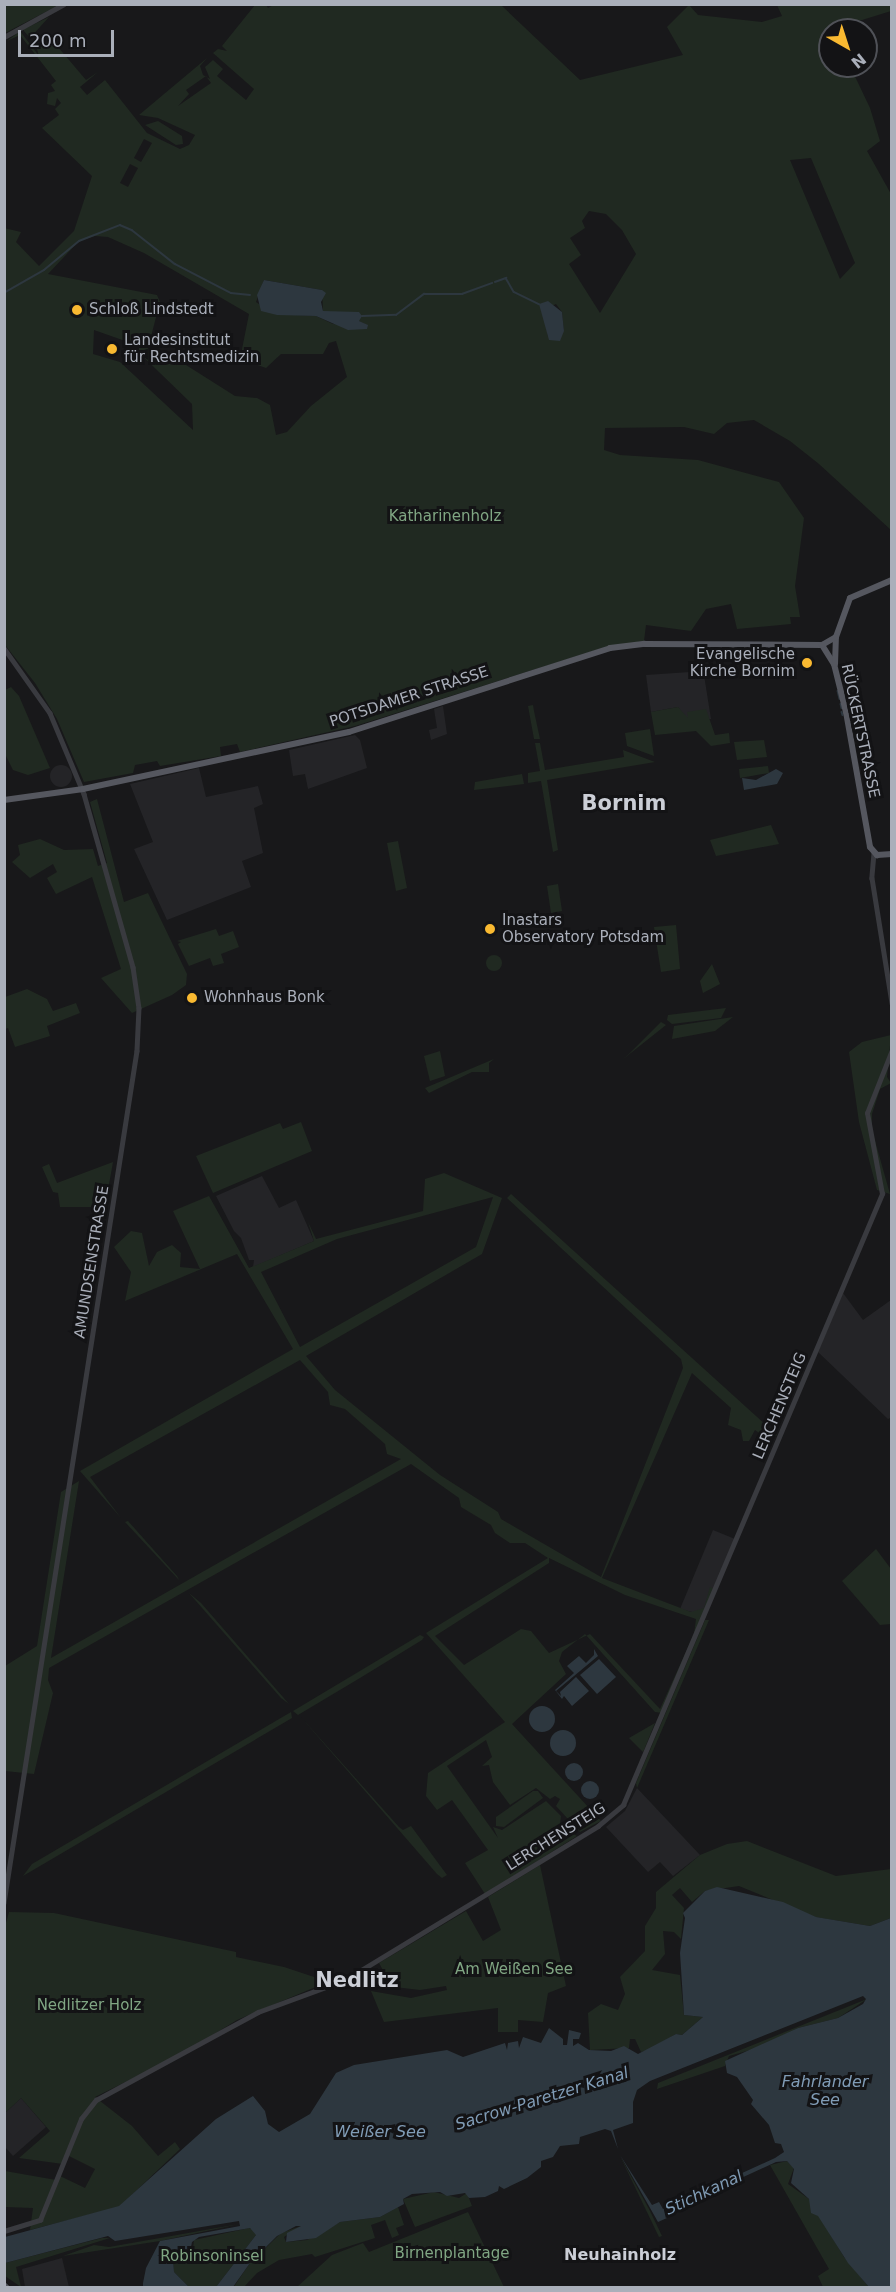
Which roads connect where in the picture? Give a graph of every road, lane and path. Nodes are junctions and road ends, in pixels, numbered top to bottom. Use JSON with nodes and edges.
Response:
{"nodes":[{"id":1,"x":64,"y":4,"type":"edge"},
{"id":2,"x":4,"y":37,"type":"edge"},
{"id":3,"x":891,"y":580,"type":"edge"},
{"id":4,"x":836,"y":637,"type":"junction"},
{"id":5,"x":822,"y":645,"type":"junction"},
{"id":6,"x":4,"y":648,"type":"edge"},
{"id":7,"x":834,"y":664,"type":"junction"},
{"id":8,"x":83,"y":789,"type":"junction"},
{"id":9,"x":4,"y":800,"type":"edge"},
{"id":10,"x":874,"y":853,"type":"junction"},
{"id":11,"x":891,"y":854,"type":"edge"},
{"id":12,"x":891,"y":1003,"type":"edge"},
{"id":13,"x":891,"y":1050,"type":"edge"},
{"id":14,"x":4,"y":1903,"type":"edge"},
{"id":15,"x":4,"y":2231,"type":"edge"}],
"edges":[{"from":1,"to":2,"type":"street"},
{"from":3,"to":4,"type":"main road"},
{"from":4,"to":5,"type":"main road"},
{"from":4,"to":7,"type":"main road"},
{"from":5,"to":7,"type":"main road","name":"RÜCKERTSTRASSE"},
{"from":5,"to":8,"type":"main road","name":"POTSDAMER STRASSE"},
{"from":6,"to":8,"type":"street","name":"AMUNDSENSTRASSE"},
{"from":7,"to":10,"type":"main road","name":"RÜCKERTSTRASSE"},
{"from":8,"to":9,"type":"main road","name":"POTSDAMER STRASSE"},
{"from":8,"to":14,"type":"street","name":"AMUNDSENSTRASSE"},
{"from":10,"to":11,"type":"main road"},
{"from":10,"to":12,"type":"street","name":"RÜCKERTSTRASSE"},
{"from":13,"to":15,"type":"street","name":"LERCHENSTEIG"}]}
